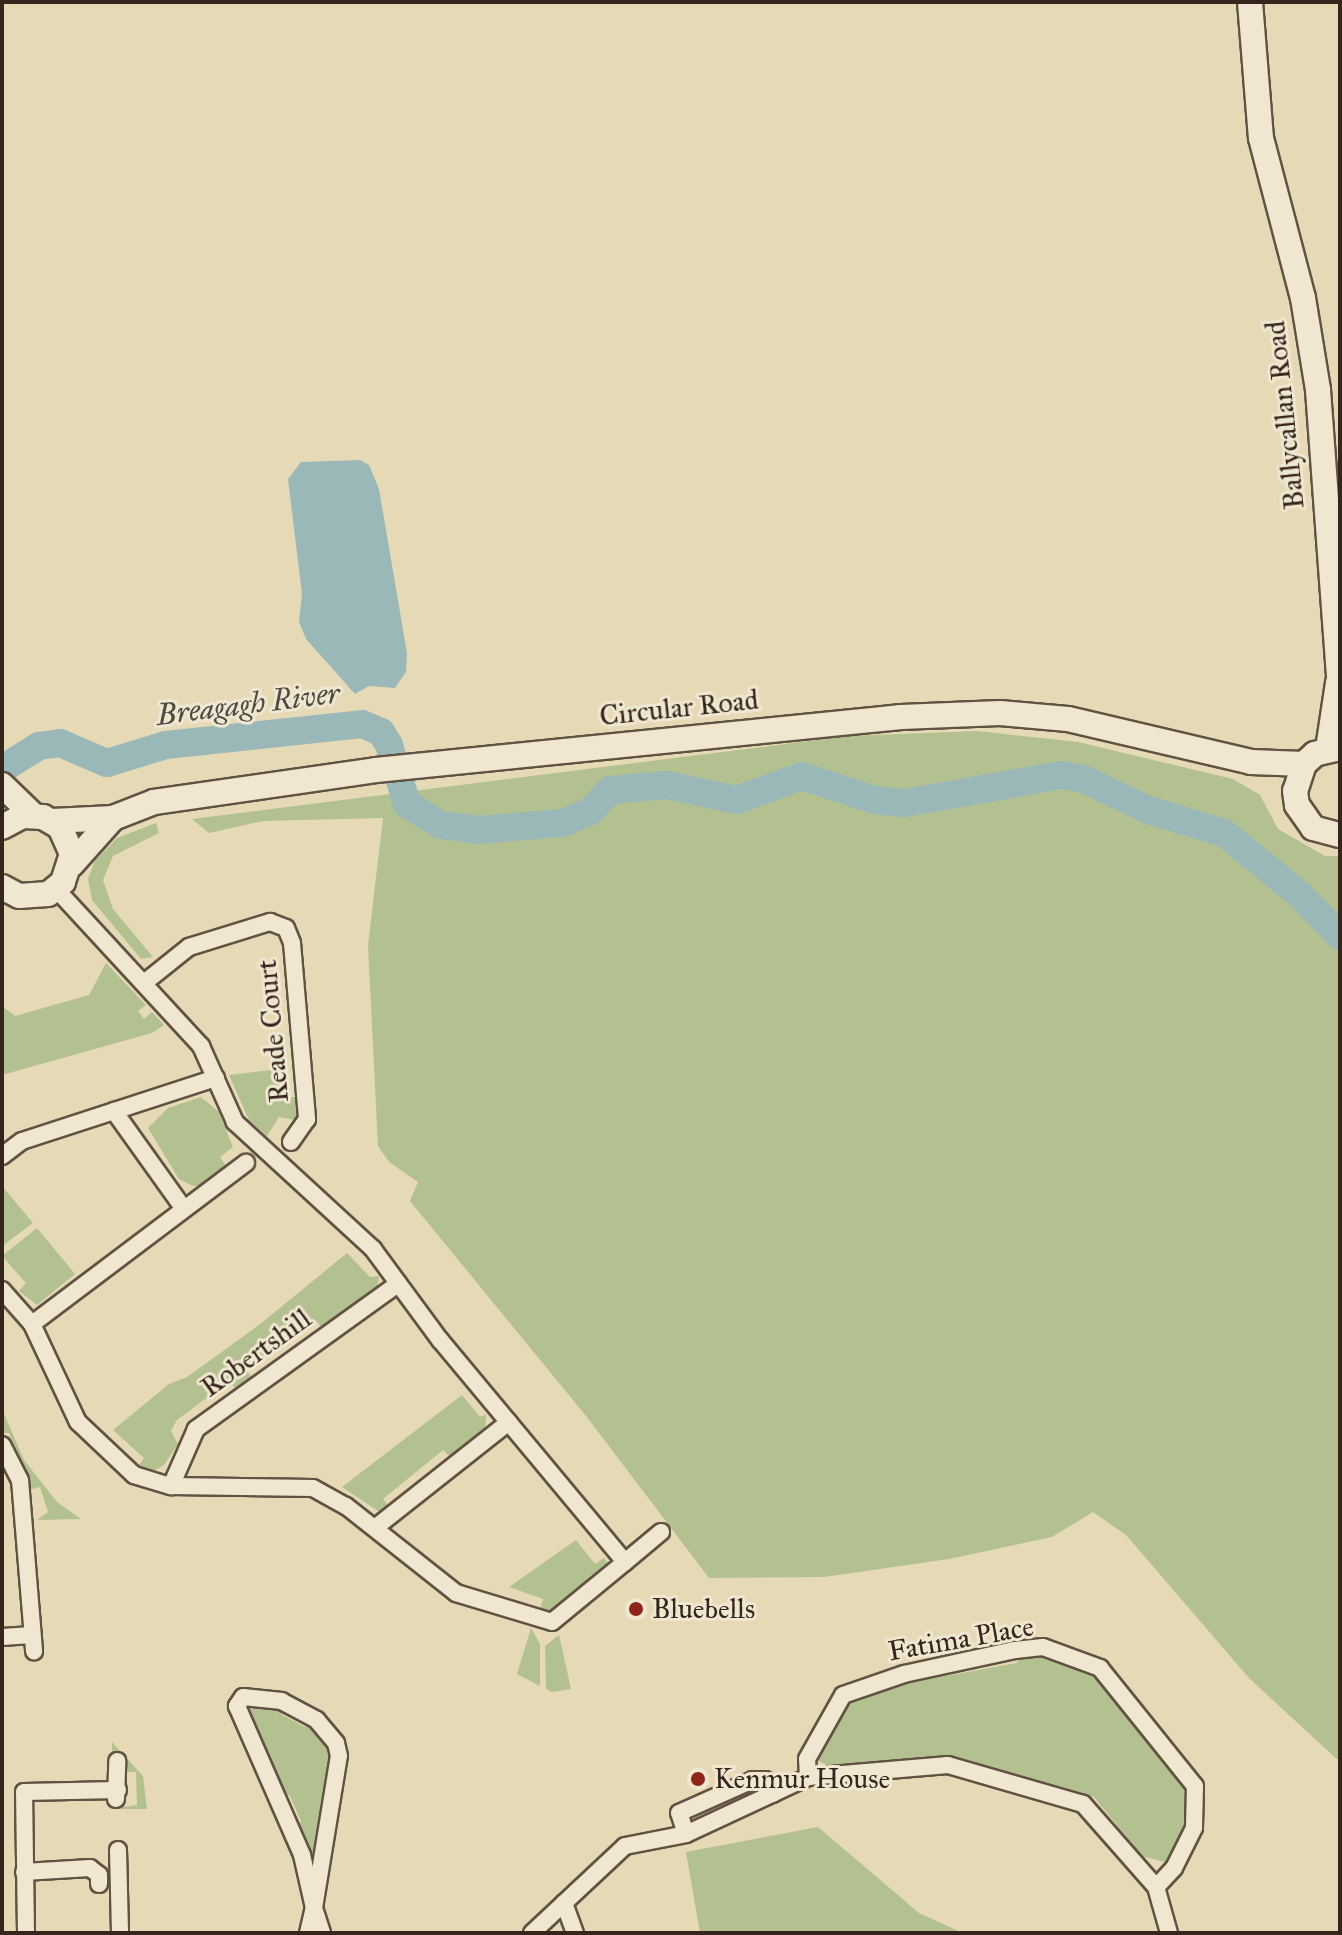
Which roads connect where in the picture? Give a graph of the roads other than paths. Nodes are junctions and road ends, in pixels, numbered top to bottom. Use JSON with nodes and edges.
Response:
{"nodes":[{"id":1,"x":1250,"y":2,"type":"edge"},
{"id":2,"x":1333,"y":509,"type":"edge"},
{"id":3,"x":1339,"y":687,"type":"edge"},
{"id":4,"x":1334,"y":749,"type":"edge"},
{"id":5,"x":1251,"y":762,"type":"junction"},
{"id":6,"x":1304,"y":764,"type":"junction"},
{"id":7,"x":26,"y":805,"type":"edge"},
{"id":8,"x":1297,"y":805,"type":"junction"},
{"id":9,"x":113,"y":818,"type":"junction"},
{"id":10,"x":2,"y":827,"type":"edge"},
{"id":11,"x":1340,"y":835,"type":"edge"},
{"id":12,"x":72,"y":864,"type":"junction"},
{"id":13,"x":2,"y":887,"type":"edge"},
{"id":14,"x":56,"y":889,"type":"junction"},
{"id":15,"x":28,"y":898,"type":"junction"},
{"id":16,"x":2,"y":911,"type":"edge"},
{"id":17,"x":144,"y":983,"type":"junction"},
{"id":18,"x":216,"y":1078,"type":"junction"},
{"id":19,"x":114,"y":1111,"type":"junction"},
{"id":20,"x":291,"y":1142,"type":"dead end"},
{"id":21,"x":2,"y":1156,"type":"edge"},
{"id":22,"x":246,"y":1163,"type":"dead end"},
{"id":23,"x":184,"y":1209,"type":"junction"},
{"id":24,"x":398,"y":1284,"type":"junction"},
{"id":25,"x":2,"y":1290,"type":"edge"},
{"id":26,"x":32,"y":1324,"type":"junction"},
{"id":27,"x":509,"y":1422,"type":"junction"},
{"id":28,"x":2,"y":1445,"type":"edge"},
{"id":29,"x":171,"y":1486,"type":"junction"},
{"id":30,"x":376,"y":1527,"type":"junction"},
{"id":31,"x":661,"y":1532,"type":"dead end"},
{"id":32,"x":625,"y":1562,"type":"junction"},
{"id":33,"x":2,"y":1637,"type":"edge"},
{"id":34,"x":117,"y":1761,"type":"dead end"},
{"id":35,"x":808,"y":1777,"type":"junction"},
{"id":36,"x":773,"y":1794,"type":"junction"},
{"id":37,"x":686,"y":1834,"type":"junction"},
{"id":38,"x":118,"y":1850,"type":"dead end"},
{"id":39,"x":24,"y":1872,"type":"junction"},
{"id":40,"x":99,"y":1884,"type":"dead end"},
{"id":41,"x":1156,"y":1887,"type":"junction"},
{"id":42,"x":564,"y":1903,"type":"junction"},
{"id":43,"x":314,"y":1908,"type":"junction"},
{"id":44,"x":26,"y":1933,"type":"edge"},
{"id":45,"x":120,"y":1933,"type":"edge"},
{"id":46,"x":308,"y":1933,"type":"edge"},
{"id":47,"x":322,"y":1933,"type":"edge"},
{"id":48,"x":532,"y":1933,"type":"edge"},
{"id":49,"x":575,"y":1933,"type":"edge"},
{"id":50,"x":1169,"y":1933,"type":"edge"}],
"edges":[{"from":1,"to":2,"type":"main road","name":"Ballycallan Road"},
{"from":2,"to":3,"type":"main road","name":"Ballycallan Road"},
{"from":3,"to":4,"type":"main road","name":"Ballycallan Road"},
{"from":4,"to":6,"type":"main road"},
{"from":5,"to":6,"type":"main road","name":"Circular Road"},
{"from":5,"to":8,"type":"main road","name":"Circular Road"},
{"from":5,"to":9,"type":"main road","name":"Circular Road"},
{"from":6,"to":8,"type":"main road"},
{"from":7,"to":9,"type":"main road","name":"Circular Road"},
{"from":7,"to":10,"type":"main road","name":"Circular Road"},
{"from":7,"to":12,"type":"main road"},
{"from":8,"to":11,"type":"main road","name":"Circular Road"},
{"from":9,"to":12,"type":"main road","name":"Circular Road"},
{"from":12,"to":14,"type":"main road","name":"Circular Road"},
{"from":13,"to":15,"type":"main road"},
{"from":14,"to":15,"type":"main road"},
{"from":14,"to":17,"type":"street"},
{"from":15,"to":16,"type":"main road"},
{"from":17,"to":18,"type":"street"},
{"from":17,"to":20,"type":"street","name":"Reade Court"},
{"from":18,"to":19,"type":"street"},
{"from":18,"to":24,"type":"street"},
{"from":19,"to":21,"type":"street"},
{"from":19,"to":23,"type":"street"},
{"from":22,"to":23,"type":"street"},
{"from":23,"to":26,"type":"street"},
{"from":24,"to":27,"type":"street"},
{"from":24,"to":29,"type":"street","name":"Robertshill"},
{"from":25,"to":26,"type":"street"},
{"from":26,"to":29,"type":"street"},
{"from":27,"to":30,"type":"street"},
{"from":27,"to":32,"type":"street"},
{"from":28,"to":33,"type":"street"},
{"from":29,"to":30,"type":"street"},
{"from":30,"to":32,"type":"street"},
{"from":31,"to":32,"type":"street"},
{"from":34,"to":39,"type":"street"},
{"from":35,"to":36,"type":"street"},
{"from":35,"to":41,"type":"street"},
{"from":35,"to":41,"type":"street","name":"Fatima Place"},
{"from":36,"to":37,"type":"street"},
{"from":36,"to":37,"type":"street"},
{"from":37,"to":42,"type":"street"},
{"from":38,"to":45,"type":"street"},
{"from":39,"to":40,"type":"street"},
{"from":39,"to":44,"type":"street"},
{"from":41,"to":50,"type":"street"},
{"from":42,"to":48,"type":"street"},
{"from":42,"to":49,"type":"street"},
{"from":43,"to":43,"type":"street"},
{"from":43,"to":46,"type":"street"},
{"from":43,"to":47,"type":"street"}]}
